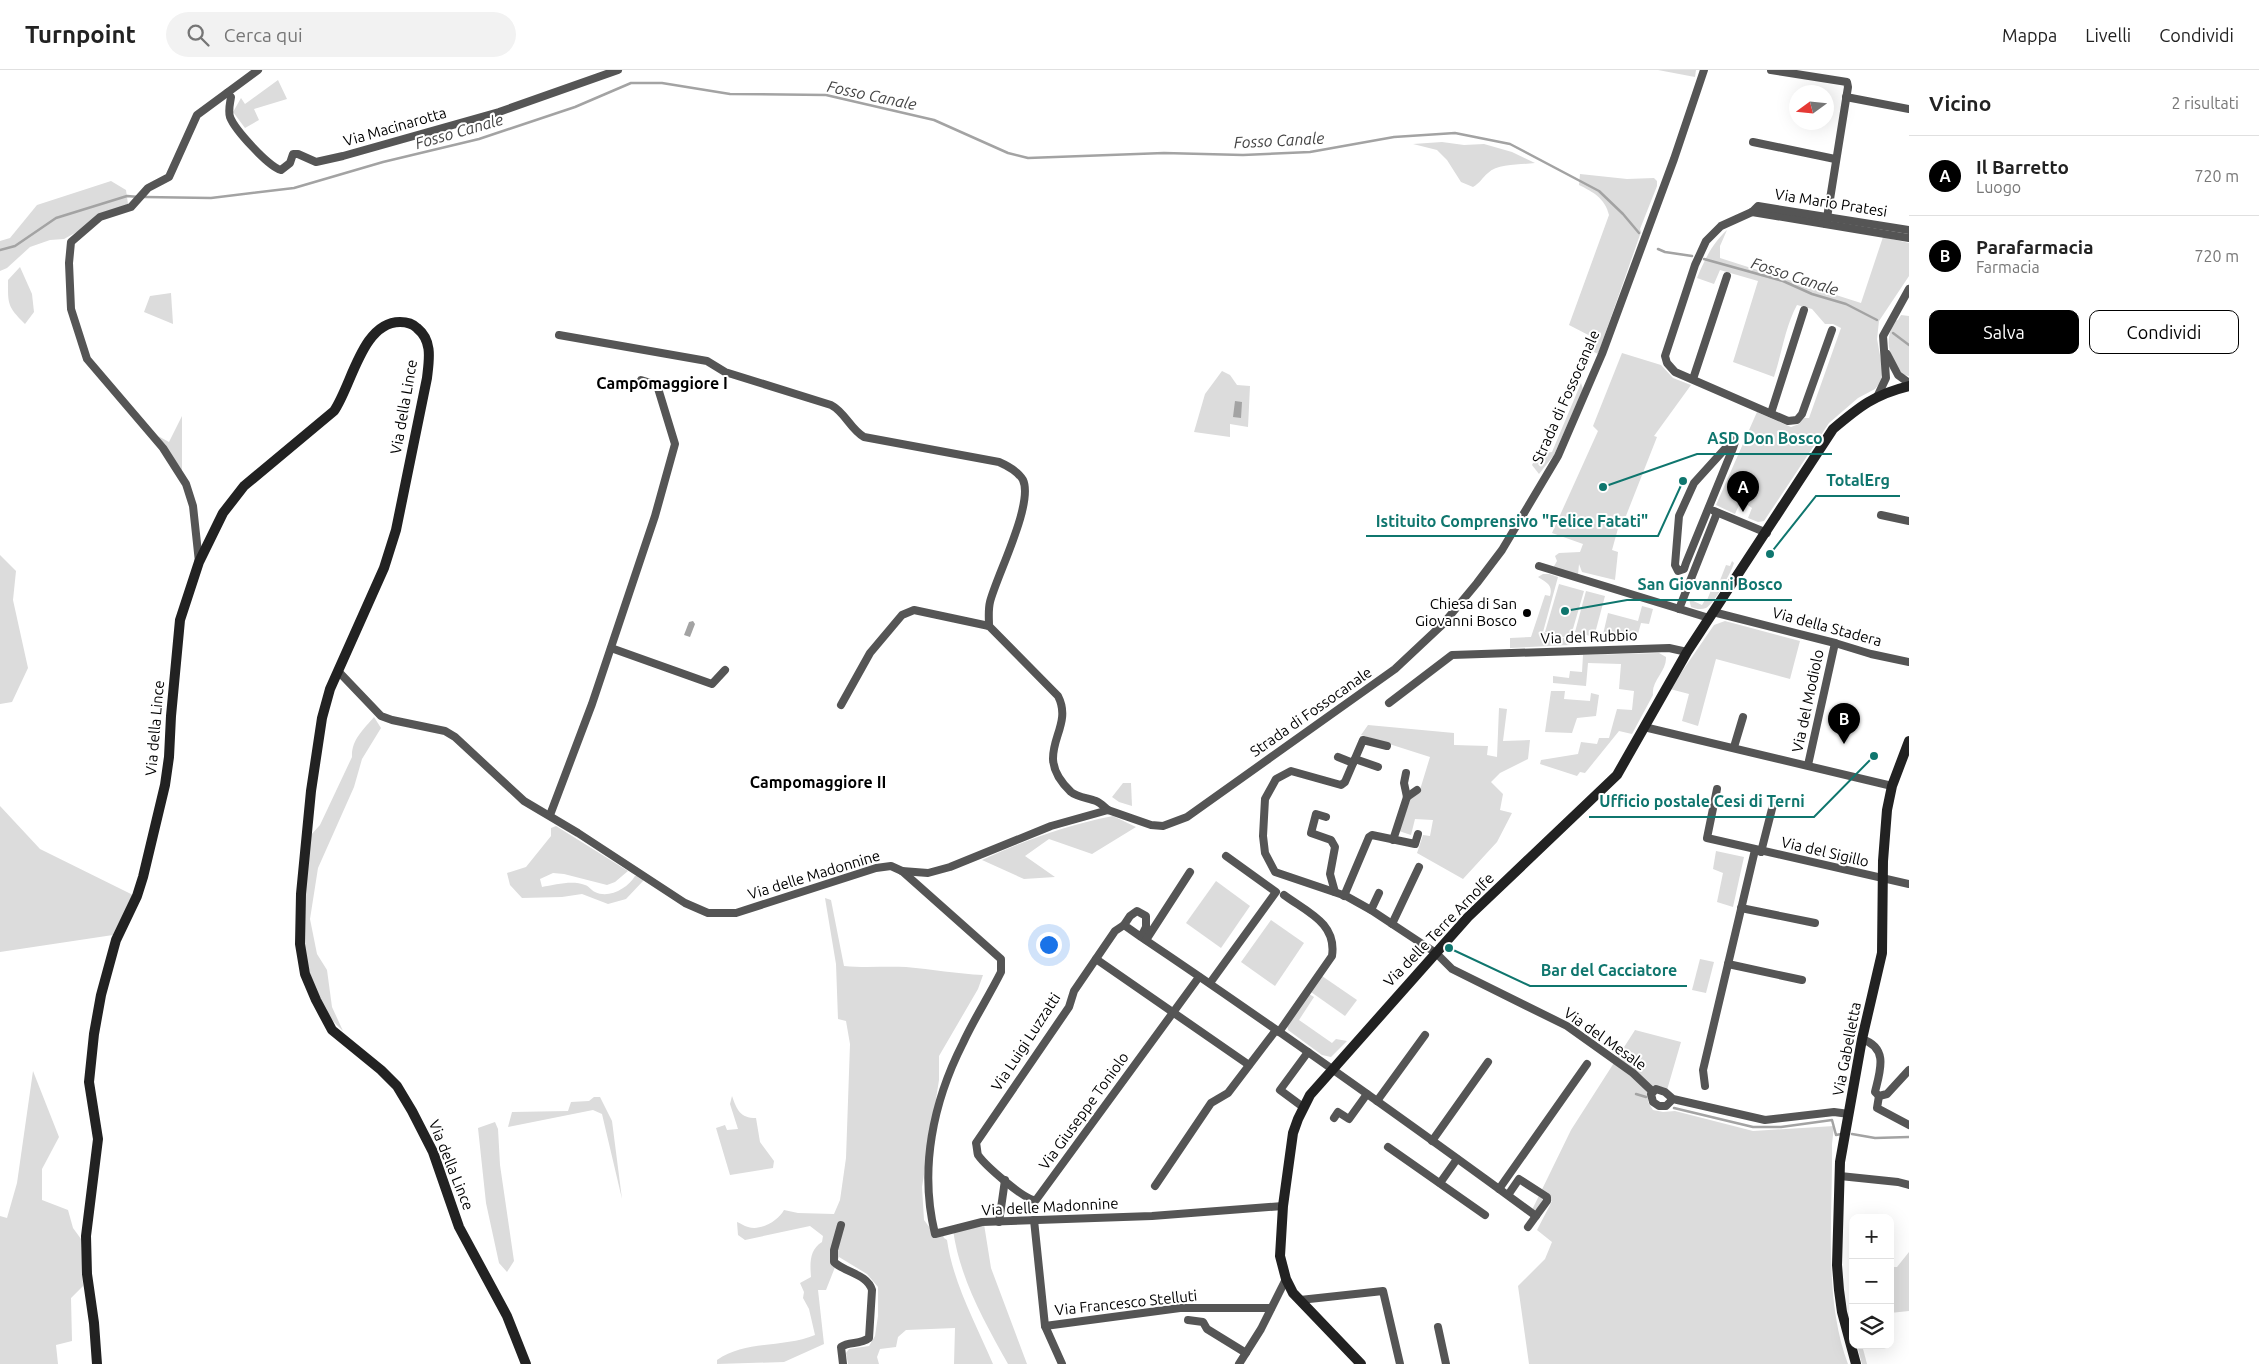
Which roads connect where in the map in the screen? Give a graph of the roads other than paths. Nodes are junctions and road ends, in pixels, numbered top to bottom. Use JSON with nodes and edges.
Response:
{"nodes":[{"id":1,"x":258,"y":70,"type":"edge"},
{"id":2,"x":618,"y":70,"type":"edge"},
{"id":3,"x":1704,"y":70,"type":"edge"},
{"id":4,"x":1771,"y":70,"type":"edge"},
{"id":5,"x":227,"y":93,"type":"junction"},
{"id":6,"x":1846,"y":97,"type":"junction"},
{"id":7,"x":1909,"y":108,"type":"edge"},
{"id":8,"x":1753,"y":142,"type":"dead end"},
{"id":9,"x":1835,"y":159,"type":"junction"},
{"id":10,"x":1826,"y":220,"type":"junction"},
{"id":11,"x":1909,"y":230,"type":"edge"},
{"id":12,"x":1909,"y":238,"type":"edge"},
{"id":13,"x":1727,"y":276,"type":"dead end"},
{"id":14,"x":1909,"y":288,"type":"edge"},
{"id":15,"x":1804,"y":310,"type":"dead end"},
{"id":16,"x":1832,"y":330,"type":"dead end"},
{"id":17,"x":559,"y":335,"type":"dead end"},
{"id":18,"x":1884,"y":345,"type":"junction"},
{"id":19,"x":1694,"y":379,"type":"junction"},
{"id":20,"x":641,"y":380,"type":"dead end"},
{"id":21,"x":1909,"y":384,"type":"edge"},
{"id":22,"x":1878,"y":395,"type":"junction"},
{"id":23,"x":1771,"y":413,"type":"junction"},
{"id":24,"x":1708,"y":509,"type":"junction"},
{"id":25,"x":1717,"y":513,"type":"junction"},
{"id":26,"x":1881,"y":515,"type":"dead end"},
{"id":27,"x":1909,"y":521,"type":"edge"},
{"id":28,"x":1766,"y":533,"type":"junction"},
{"id":29,"x":200,"y":562,"type":"junction"},
{"id":30,"x":1539,"y":566,"type":"dead end"},
{"id":31,"x":1679,"y":609,"type":"junction"},
{"id":32,"x":1711,"y":615,"type":"junction"},
{"id":33,"x":989,"y":626,"type":"junction"},
{"id":34,"x":1835,"y":643,"type":"junction"},
{"id":35,"x":611,"y":648,"type":"junction"},
{"id":36,"x":1687,"y":652,"type":"junction"},
{"id":37,"x":1908,"y":661,"type":"edge"},
{"id":38,"x":725,"y":670,"type":"dead end"},
{"id":39,"x":338,"y":672,"type":"junction"},
{"id":40,"x":1389,"y":703,"type":"dead end"},
{"id":41,"x":841,"y":705,"type":"dead end"},
{"id":42,"x":1743,"y":717,"type":"dead end"},
{"id":43,"x":1644,"y":727,"type":"junction"},
{"id":44,"x":1909,"y":741,"type":"edge"},
{"id":45,"x":1387,"y":746,"type":"dead end"},
{"id":46,"x":1734,"y":748,"type":"junction"},
{"id":47,"x":1338,"y":757,"type":"dead end"},
{"id":48,"x":1354,"y":761,"type":"junction"},
{"id":49,"x":1808,"y":766,"type":"junction"},
{"id":50,"x":1378,"y":767,"type":"dead end"},
{"id":51,"x":1406,"y":773,"type":"dead end"},
{"id":52,"x":1892,"y":786,"type":"junction"},
{"id":53,"x":1717,"y":789,"type":"dead end"},
{"id":54,"x":1417,"y":790,"type":"dead end"},
{"id":55,"x":1407,"y":797,"type":"junction"},
{"id":56,"x":1774,"y":801,"type":"dead end"},
{"id":57,"x":1108,"y":810,"type":"junction"},
{"id":58,"x":550,"y":815,"type":"junction"},
{"id":59,"x":1326,"y":817,"type":"dead end"},
{"id":60,"x":1418,"y":834,"type":"dead end"},
{"id":61,"x":1393,"y":840,"type":"junction"},
{"id":62,"x":1368,"y":847,"type":"dead end"},
{"id":63,"x":1758,"y":851,"type":"junction"},
{"id":64,"x":1226,"y":856,"type":"dead end"},
{"id":65,"x":1419,"y":867,"type":"dead end"},
{"id":66,"x":902,"y":871,"type":"junction"},
{"id":67,"x":1190,"y":872,"type":"dead end"},
{"id":68,"x":1883,"y":880,"type":"junction"},
{"id":69,"x":1909,"y":884,"type":"edge"},
{"id":70,"x":1335,"y":892,"type":"junction"},
{"id":71,"x":1379,"y":893,"type":"dead end"},
{"id":72,"x":1284,"y":895,"type":"dead end"},
{"id":73,"x":1346,"y":896,"type":"junction"},
{"id":74,"x":1741,"y":908,"type":"junction"},
{"id":75,"x":1371,"y":910,"type":"junction"},
{"id":76,"x":1815,"y":923,"type":"dead end"},
{"id":77,"x":1392,"y":924,"type":"junction"},
{"id":78,"x":1124,"y":925,"type":"junction"},
{"id":79,"x":1144,"y":938,"type":"junction"},
{"id":80,"x":1436,"y":953,"type":"junction"},
{"id":81,"x":1096,"y":959,"type":"junction"},
{"id":82,"x":1728,"y":964,"type":"junction"},
{"id":83,"x":1199,"y":977,"type":"junction"},
{"id":84,"x":1802,"y":980,"type":"dead end"},
{"id":85,"x":1210,"y":983,"type":"junction"},
{"id":86,"x":1173,"y":1012,"type":"junction"},
{"id":87,"x":1277,"y":1031,"type":"junction"},
{"id":88,"x":1425,"y":1035,"type":"dead end"},
{"id":89,"x":1862,"y":1039,"type":"junction"},
{"id":90,"x":1308,"y":1052,"type":"junction"},
{"id":91,"x":1488,"y":1062,"type":"dead end"},
{"id":92,"x":1587,"y":1064,"type":"dead end"},
{"id":93,"x":1249,"y":1065,"type":"junction"},
{"id":94,"x":1332,"y":1069,"type":"junction"},
{"id":95,"x":1909,"y":1070,"type":"edge"},
{"id":96,"x":1706,"y":1086,"type":"dead end"},
{"id":97,"x":1652,"y":1092,"type":"junction"},
{"id":98,"x":1367,"y":1094,"type":"junction"},
{"id":99,"x":1878,"y":1096,"type":"junction"},
{"id":100,"x":1673,"y":1099,"type":"junction"},
{"id":101,"x":1376,"y":1101,"type":"junction"},
{"id":102,"x":1303,"y":1108,"type":"junction"},
{"id":103,"x":1849,"y":1114,"type":"junction"},
{"id":104,"x":1334,"y":1118,"type":"dead end"},
{"id":105,"x":1909,"y":1125,"type":"edge"},
{"id":106,"x":1432,"y":1141,"type":"junction"},
{"id":107,"x":1388,"y":1147,"type":"dead end"},
{"id":108,"x":978,"y":1154,"type":"joint"},
{"id":109,"x":1457,"y":1159,"type":"junction"},
{"id":110,"x":1840,"y":1176,"type":"junction"},
{"id":111,"x":1004,"y":1180,"type":"junction"},
{"id":112,"x":1440,"y":1183,"type":"junction"},
{"id":113,"x":1909,"y":1185,"type":"edge"},
{"id":114,"x":1155,"y":1186,"type":"dead end"},
{"id":115,"x":1499,"y":1189,"type":"junction"},
{"id":116,"x":1508,"y":1195,"type":"junction"},
{"id":117,"x":1283,"y":1206,"type":"junction"},
{"id":118,"x":1485,"y":1215,"type":"dead end"},
{"id":119,"x":1536,"y":1216,"type":"junction"},
{"id":120,"x":1034,"y":1220,"type":"junction"},
{"id":121,"x":999,"y":1222,"type":"junction"},
{"id":122,"x":841,"y":1225,"type":"dead end"},
{"id":123,"x":1528,"y":1227,"type":"dead end"},
{"id":124,"x":1286,"y":1279,"type":"junction"},
{"id":125,"x":1276,"y":1296,"type":"junction"},
{"id":126,"x":1297,"y":1297,"type":"junction"},
{"id":127,"x":1270,"y":1308,"type":"junction"},
{"id":128,"x":1188,"y":1320,"type":"dead end"},
{"id":129,"x":1045,"y":1326,"type":"junction"},
{"id":130,"x":1438,"y":1327,"type":"dead end"},
{"id":131,"x":1246,"y":1354,"type":"junction"},
{"id":132,"x":97,"y":1364,"type":"edge"},
{"id":133,"x":526,"y":1364,"type":"edge"},
{"id":134,"x":843,"y":1364,"type":"edge"},
{"id":135,"x":1062,"y":1364,"type":"edge"},
{"id":136,"x":1239,"y":1364,"type":"edge"},
{"id":137,"x":1361,"y":1364,"type":"edge"},
{"id":138,"x":1400,"y":1364,"type":"edge"},
{"id":139,"x":1446,"y":1364,"type":"edge"},
{"id":140,"x":1856,"y":1364,"type":"edge"}],
"edges":[{"from":1,"to":5,"type":"street"},
{"from":2,"to":5,"type":"street","name":"Via Macinarotta"},
{"from":3,"to":57,"type":"street","name":"Strada di Fossocanale"},
{"from":4,"to":6,"type":"street"},
{"from":5,"to":29,"type":"street"},
{"from":6,"to":7,"type":"street"},
{"from":6,"to":9,"type":"street"},
{"from":8,"to":9,"type":"street"},
{"from":9,"to":10,"type":"street"},
{"from":10,"to":11,"type":"street","name":"Via Mario Pratesi"},
{"from":10,"to":12,"type":"street","name":"Via Mario Pratesi"},
{"from":10,"to":19,"type":"street","name":"Via Mario Pratesi"},
{"from":13,"to":19,"type":"street"},
{"from":14,"to":18,"type":"street"},
{"from":15,"to":23,"type":"street"},
{"from":16,"to":23,"type":"street","name":"Via Mario Pratesi"},
{"from":17,"to":33,"type":"street"},
{"from":18,"to":21,"type":"street"},
{"from":18,"to":22,"type":"street"},
{"from":19,"to":23,"type":"street","name":"Via Mario Pratesi"},
{"from":20,"to":35,"type":"street"},
{"from":21,"to":22,"type":"street","name":"Via delle Terre Arnolfe"},
{"from":22,"to":28,"type":"street","name":"Via delle Terre Arnolfe"},
{"from":24,"to":24,"type":"street"},
{"from":24,"to":25,"type":"street"},
{"from":25,"to":28,"type":"street"},
{"from":25,"to":31,"type":"street"},
{"from":26,"to":27,"type":"street"},
{"from":28,"to":32,"type":"street","name":"Via delle Terre Arnolfe"},
{"from":29,"to":39,"type":"street","name":"Via della Lince"},
{"from":29,"to":132,"type":"street","name":"Via della Lince"},
{"from":30,"to":31,"type":"street"},
{"from":31,"to":32,"type":"street"},
{"from":32,"to":34,"type":"street","name":"Via della Stadera"},
{"from":32,"to":36,"type":"street","name":"Via delle Terre Arnolfe"},
{"from":33,"to":41,"type":"street"},
{"from":33,"to":57,"type":"street"},
{"from":34,"to":37,"type":"street","name":"Via della Stadera"},
{"from":34,"to":49,"type":"street","name":"Via del Modiolo"},
{"from":35,"to":38,"type":"street"},
{"from":35,"to":58,"type":"street"},
{"from":36,"to":40,"type":"street","name":"Via del Rubbio"},
{"from":36,"to":43,"type":"street","name":"Via delle Terre Arnolfe"},
{"from":39,"to":58,"type":"street","name":"Via delle Madonnine"},
{"from":39,"to":133,"type":"street","name":"Via della Lince"},
{"from":42,"to":46,"type":"street"},
{"from":43,"to":46,"type":"street","name":"Via del Modiolo"},
{"from":43,"to":80,"type":"street","name":"Via delle Terre Arnolfe"},
{"from":44,"to":52,"type":"street","name":"Via Gabelletta"},
{"from":45,"to":48,"type":"street"},
{"from":46,"to":49,"type":"street","name":"Via del Modiolo"},
{"from":47,"to":48,"type":"street"},
{"from":48,"to":50,"type":"street"},
{"from":48,"to":70,"type":"street","name":"Via del Mesale"},
{"from":49,"to":52,"type":"street","name":"Via del Modiolo"},
{"from":51,"to":55,"type":"street"},
{"from":52,"to":68,"type":"street","name":"Via Gabelletta"},
{"from":53,"to":63,"type":"street","name":"Via del Sigillo"},
{"from":54,"to":55,"type":"street"},
{"from":55,"to":61,"type":"street"},
{"from":56,"to":63,"type":"street","name":"Via del Sigillo"},
{"from":57,"to":66,"type":"street"},
{"from":58,"to":66,"type":"street","name":"Via delle Madonnine"},
{"from":59,"to":70,"type":"street"},
{"from":60,"to":61,"type":"street"},
{"from":61,"to":73,"type":"street"},
{"from":62,"to":73,"type":"street"},
{"from":63,"to":68,"type":"street","name":"Via del Sigillo"},
{"from":63,"to":74,"type":"street","name":"Via del Sigillo"},
{"from":64,"to":85,"type":"street"},
{"from":65,"to":77,"type":"street"},
{"from":66,"to":121,"type":"street","name":"Via delle Madonnine"},
{"from":67,"to":79,"type":"street"},
{"from":68,"to":69,"type":"street","name":"Via del Sigillo"},
{"from":68,"to":89,"type":"street","name":"Via Gabelletta"},
{"from":70,"to":73,"type":"street","name":"Via del Mesale"},
{"from":71,"to":75,"type":"street"},
{"from":72,"to":87,"type":"street"},
{"from":73,"to":75,"type":"street","name":"Via del Mesale"},
{"from":74,"to":76,"type":"street"},
{"from":74,"to":82,"type":"street","name":"Via del Sigillo"},
{"from":75,"to":77,"type":"street","name":"Via del Mesale"},
{"from":77,"to":80,"type":"street","name":"Via del Mesale"},
{"from":78,"to":79,"type":"street"},
{"from":78,"to":79,"type":"street","name":"Via Luigi Luzzatti"},
{"from":78,"to":81,"type":"street","name":"Via Luigi Luzzatti"},
{"from":79,"to":83,"type":"street"},
{"from":80,"to":94,"type":"street","name":"Via delle Terre Arnolfe"},
{"from":80,"to":97,"type":"street","name":"Via del Mesale"},
{"from":81,"to":86,"type":"street"},
{"from":81,"to":108,"type":"street","name":"Via Luigi Luzzatti"},
{"from":82,"to":84,"type":"street"},
{"from":82,"to":96,"type":"street","name":"Via del Sigillo"},
{"from":83,"to":85,"type":"street"},
{"from":83,"to":86,"type":"street","name":"Via Giuseppe Toniolo"},
{"from":85,"to":87,"type":"street"},
{"from":86,"to":93,"type":"street"},
{"from":86,"to":111,"type":"street","name":"Via Giuseppe Toniolo"},
{"from":87,"to":90,"type":"street"},
{"from":87,"to":93,"type":"street"},
{"from":88,"to":101,"type":"street"},
{"from":89,"to":99,"type":"street"},
{"from":89,"to":103,"type":"street","name":"Via Gabelletta"},
{"from":90,"to":94,"type":"street"},
{"from":90,"to":102,"type":"street"},
{"from":91,"to":106,"type":"street"},
{"from":92,"to":115,"type":"street"},
{"from":93,"to":114,"type":"street"},
{"from":94,"to":98,"type":"street"},
{"from":94,"to":102,"type":"street","name":"Via delle Terre Arnolfe"},
{"from":95,"to":99,"type":"street"},
{"from":97,"to":100,"type":"street","name":"Via del Mesale"},
{"from":97,"to":100,"type":"street","name":"Via del Mesale"},
{"from":98,"to":101,"type":"street"},
{"from":98,"to":104,"type":"street"},
{"from":99,"to":105,"type":"street"},
{"from":100,"to":103,"type":"street","name":"Via del Mesale"},
{"from":101,"to":106,"type":"street"},
{"from":102,"to":117,"type":"street","name":"Via delle Terre Arnolfe"},
{"from":103,"to":110,"type":"street","name":"Via Gabelletta"},
{"from":106,"to":109,"type":"street"},
{"from":107,"to":112,"type":"street"},
{"from":108,"to":111,"type":"street","name":"Via Giuseppe Toniolo"},
{"from":109,"to":112,"type":"street"},
{"from":109,"to":115,"type":"street"},
{"from":110,"to":113,"type":"street"},
{"from":110,"to":140,"type":"street","name":"Via Gabelletta"},
{"from":111,"to":121,"type":"street"},
{"from":112,"to":118,"type":"street"},
{"from":115,"to":116,"type":"street"},
{"from":116,"to":119,"type":"street"},
{"from":116,"to":119,"type":"street"},
{"from":117,"to":120,"type":"street","name":"Via delle Madonnine"},
{"from":117,"to":124,"type":"street","name":"Via delle Terre Arnolfe"},
{"from":119,"to":123,"type":"street"},
{"from":120,"to":121,"type":"street","name":"Via delle Madonnine"},
{"from":120,"to":129,"type":"street"},
{"from":122,"to":134,"type":"street"},
{"from":124,"to":125,"type":"street"},
{"from":124,"to":126,"type":"street","name":"Via delle Terre Arnolfe"},
{"from":125,"to":126,"type":"street"},
{"from":125,"to":127,"type":"street"},
{"from":126,"to":137,"type":"street","name":"Via delle Terre Arnolfe"},
{"from":126,"to":138,"type":"street"},
{"from":127,"to":129,"type":"street","name":"Via Francesco Stelluti"},
{"from":127,"to":131,"type":"street"},
{"from":128,"to":131,"type":"street"},
{"from":129,"to":135,"type":"street"},
{"from":130,"to":139,"type":"street"},
{"from":131,"to":136,"type":"street"}]}
